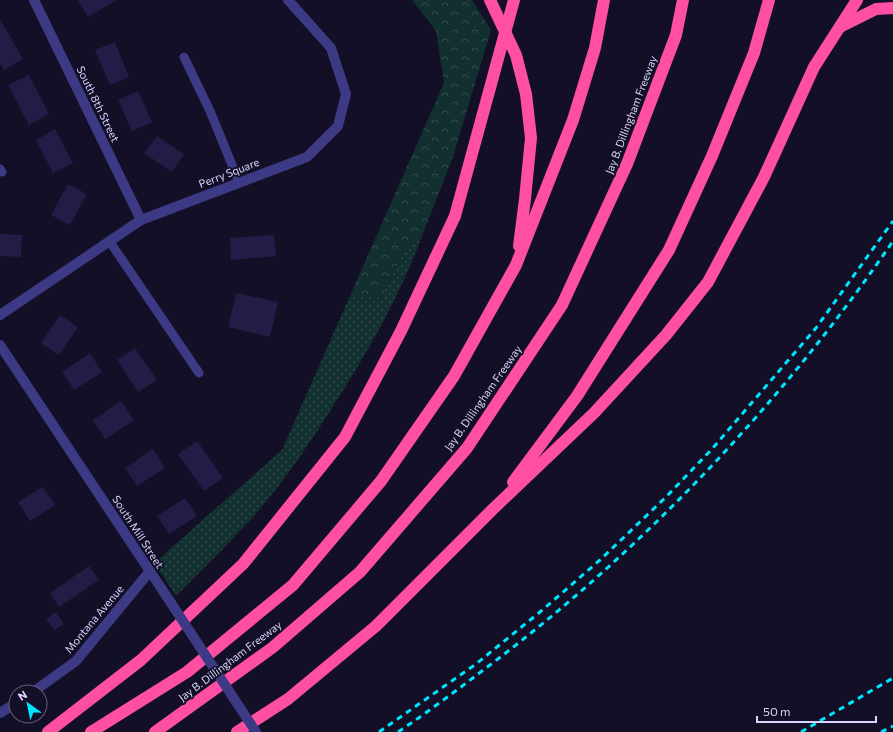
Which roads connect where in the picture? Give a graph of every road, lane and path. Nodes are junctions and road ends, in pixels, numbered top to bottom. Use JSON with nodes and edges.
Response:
{"nodes":[{"id":1,"x":34,"y":0,"type":"edge"},
{"id":2,"x":288,"y":0,"type":"edge"},
{"id":3,"x":490,"y":0,"type":"edge"},
{"id":4,"x":514,"y":0,"type":"edge"},
{"id":5,"x":604,"y":0,"type":"edge"},
{"id":6,"x":683,"y":0,"type":"edge"},
{"id":7,"x":769,"y":0,"type":"edge"},
{"id":8,"x":858,"y":0,"type":"edge"},
{"id":9,"x":893,"y":8,"type":"edge"},
{"id":10,"x":839,"y":27,"type":"junction"},
{"id":11,"x":184,"y":56,"type":"dead end"},
{"id":12,"x":239,"y":182,"type":"junction"},
{"id":13,"x":141,"y":220,"type":"junction"},
{"id":14,"x":110,"y":242,"type":"junction"},
{"id":15,"x":516,"y":265,"type":"junction"},
{"id":16,"x":0,"y":315,"type":"edge"},
{"id":17,"x":0,"y":345,"type":"edge"},
{"id":18,"x":199,"y":373,"type":"dead end"},
{"id":19,"x":493,"y":509,"type":"junction"},
{"id":20,"x":150,"y":571,"type":"junction"},
{"id":21,"x":45,"y":684,"type":"edge"},
{"id":22,"x":48,"y":732,"type":"edge"},
{"id":23,"x":91,"y":732,"type":"edge"},
{"id":24,"x":154,"y":732,"type":"edge"},
{"id":25,"x":237,"y":732,"type":"edge"},
{"id":26,"x":256,"y":732,"type":"edge"}],
"edges":[{"from":1,"to":13,"type":"street","name":"South 8th Street"},
{"from":2,"to":12,"type":"street","name":"Perry Square"},
{"from":3,"to":15,"type":"highway"},
{"from":4,"to":22,"type":"highway","bridge":true},
{"from":5,"to":15,"type":"highway"},
{"from":6,"to":24,"type":"highway","name":"Jay B. Dillingham Freeway"},
{"from":7,"to":19,"type":"highway"},
{"from":8,"to":10,"type":"highway"},
{"from":9,"to":10,"type":"highway"},
{"from":10,"to":19,"type":"highway"},
{"from":11,"to":12,"type":"lane"},
{"from":12,"to":13,"type":"street","name":"Perry Square"},
{"from":13,"to":14,"type":"street","name":"Perry Square"},
{"from":14,"to":16,"type":"street","name":"Perry Square"},
{"from":14,"to":18,"type":"lane"},
{"from":15,"to":23,"type":"highway"},
{"from":17,"to":20,"type":"street","name":"South Mill Street"},
{"from":19,"to":25,"type":"highway"},
{"from":20,"to":21,"type":"street","name":"Montana Avenue"},
{"from":20,"to":26,"type":"street","name":"South Mill Street","bridge":true}]}
